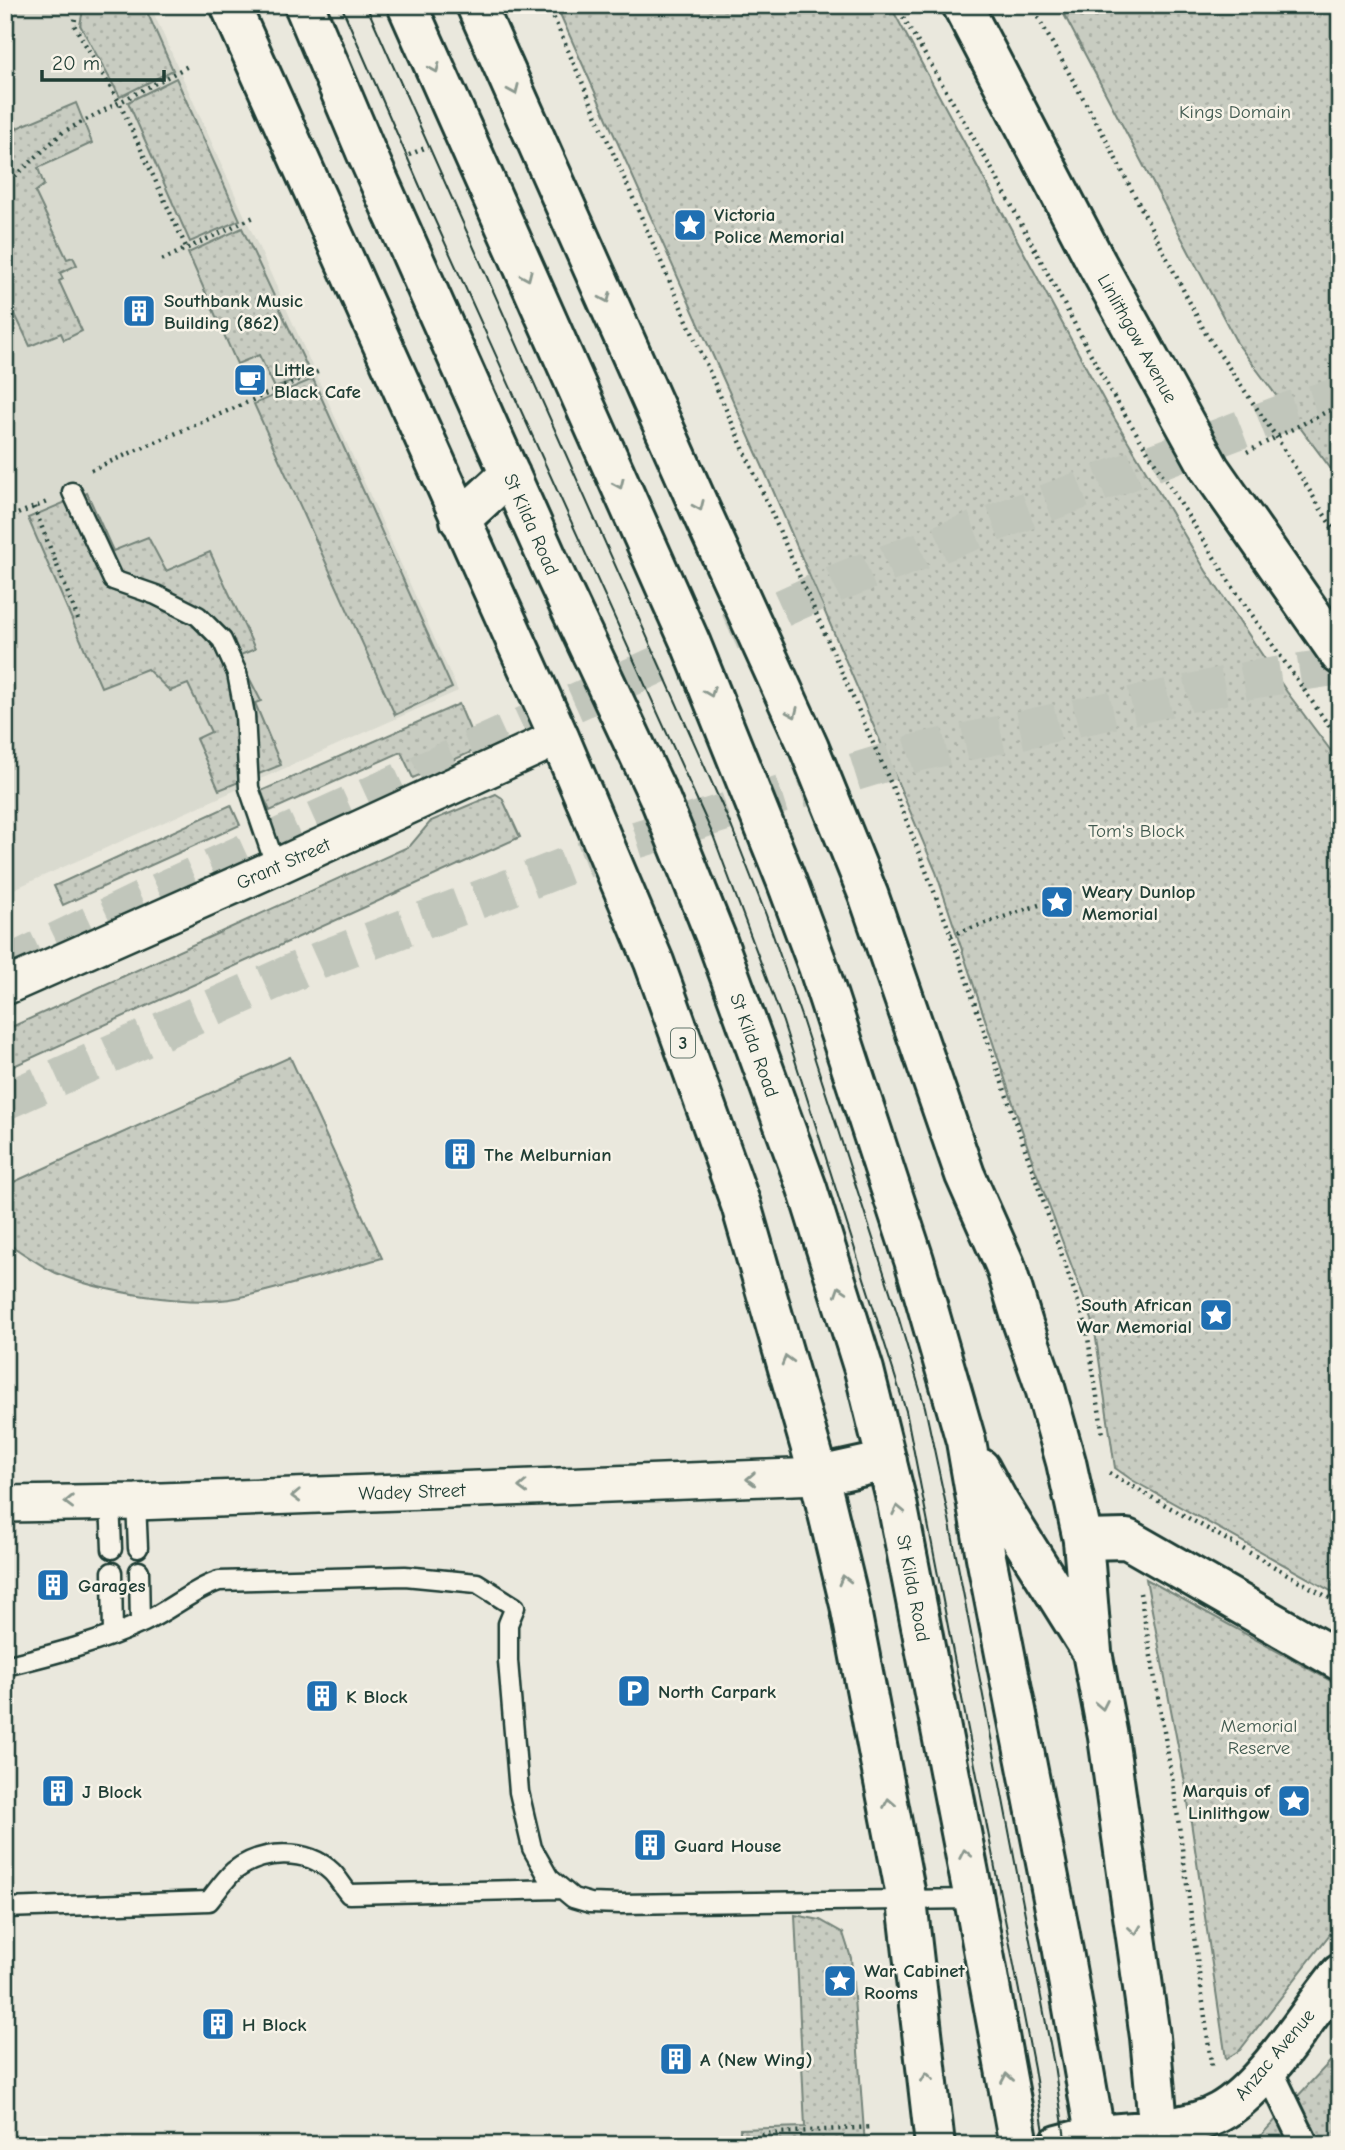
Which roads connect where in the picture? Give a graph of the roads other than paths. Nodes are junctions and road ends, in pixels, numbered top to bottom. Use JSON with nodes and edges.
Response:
{"nodes":[{"id":1,"x":230,"y":5,"type":"edge"},
{"id":2,"x":304,"y":5,"type":"edge"},
{"id":3,"x":407,"y":5,"type":"edge"},
{"id":4,"x":476,"y":5,"type":"edge"},
{"id":5,"x":962,"y":5,"type":"edge"},
{"id":6,"x":510,"y":474,"type":"junction"},
{"id":7,"x":72,"y":492,"type":"road end"},
{"id":8,"x":460,"y":520,"type":"junction"},
{"id":9,"x":1340,"y":655,"type":"edge"},
{"id":10,"x":559,"y":737,"type":"junction"},
{"id":11,"x":276,"y":867,"type":"junction"},
{"id":12,"x":5,"y":987,"type":"edge"},
{"id":13,"x":966,"y":1441,"type":"junction"},
{"id":14,"x":887,"y":1461,"type":"junction"},
{"id":15,"x":819,"y":1476,"type":"junction"},
{"id":16,"x":123,"y":1502,"type":"junction"},
{"id":17,"x":5,"y":1504,"type":"edge"},
{"id":18,"x":1083,"y":1540,"type":"junction"},
{"id":19,"x":138,"y":1548,"type":"dead end"},
{"id":20,"x":112,"y":1549,"type":"dead end"},
{"id":21,"x":139,"y":1571,"type":"dead end"},
{"id":22,"x":112,"y":1572,"type":"dead end"},
{"id":23,"x":141,"y":1624,"type":"junction"},
{"id":24,"x":113,"y":1635,"type":"junction"},
{"id":25,"x":1092,"y":1651,"type":"junction"},
{"id":26,"x":1340,"y":1661,"type":"edge"},
{"id":27,"x":5,"y":1666,"type":"edge"},
{"id":28,"x":559,"y":1889,"type":"junction"},
{"id":29,"x":974,"y":1899,"type":"junction"},
{"id":30,"x":907,"y":1902,"type":"junction"},
{"id":31,"x":5,"y":1908,"type":"edge"},
{"id":32,"x":1340,"y":1974,"type":"edge"},
{"id":33,"x":1268,"y":2068,"type":"junction"},
{"id":34,"x":1159,"y":2137,"type":"edge"},
{"id":35,"x":1096,"y":2140,"type":"edge"},
{"id":36,"x":935,"y":2145,"type":"edge"},
{"id":37,"x":1019,"y":2145,"type":"edge"},
{"id":38,"x":1058,"y":2145,"type":"edge"},
{"id":39,"x":1305,"y":2145,"type":"edge"}],
"edges":[{"from":1,"to":8,"type":"main road","number":"3"},
{"from":2,"to":6,"type":"main road","name":"St Kilda Road"},
{"from":3,"to":13,"type":"main road","one_way":true},
{"from":4,"to":18,"type":"main road","one_way":true},
{"from":5,"to":9,"type":"main road","name":"Linlithgow Avenue"},
{"from":6,"to":8,"type":"main road"},
{"from":14,"to":6,"type":"main road","name":"St Kilda Road","one_way":true},
{"from":7,"to":11,"type":"lane"},
{"from":8,"to":10,"type":"main road","number":"3"},
{"from":10,"to":11,"type":"street","name":"Grant Street"},
{"from":15,"to":10,"type":"main road","number":"3","one_way":true},
{"from":11,"to":12,"type":"street","name":"Grant Street"},
{"from":13,"to":25,"type":"main road"},
{"from":13,"to":35,"type":"main road"},
{"from":14,"to":15,"type":"main road"},
{"from":29,"to":14,"type":"main road","name":"St Kilda Road","one_way":true},
{"from":15,"to":16,"type":"street","name":"Wadey Street","one_way":true},
{"from":30,"to":15,"type":"main road","number":"3","one_way":true},
{"from":16,"to":17,"type":"street","name":"Wadey Street","one_way":true},
{"from":16,"to":19,"type":"lane"},
{"from":16,"to":20,"type":"lane"},
{"from":18,"to":25,"type":"main road"},
{"from":18,"to":26,"type":"main road"},
{"from":21,"to":23,"type":"lane"},
{"from":22,"to":24,"type":"lane"},
{"from":23,"to":24,"type":"lane"},
{"from":23,"to":28,"type":"lane"},
{"from":24,"to":27,"type":"lane"},
{"from":25,"to":34,"type":"main road","one_way":true},
{"from":28,"to":30,"type":"lane"},
{"from":28,"to":31,"type":"lane"},
{"from":29,"to":30,"type":"lane"},
{"from":37,"to":29,"type":"main road","name":"St Kilda Road","one_way":true},
{"from":36,"to":30,"type":"main road","number":"3","one_way":true},
{"from":32,"to":33,"type":"main road","name":"Anzac Avenue"},
{"from":33,"to":34,"type":"main road","name":"Anzac Avenue"},
{"from":33,"to":39,"type":"street"},
{"from":34,"to":35,"type":"main road","name":"Anzac Avenue"},
{"from":35,"to":38,"type":"main road","name":"Anzac Avenue"}]}
